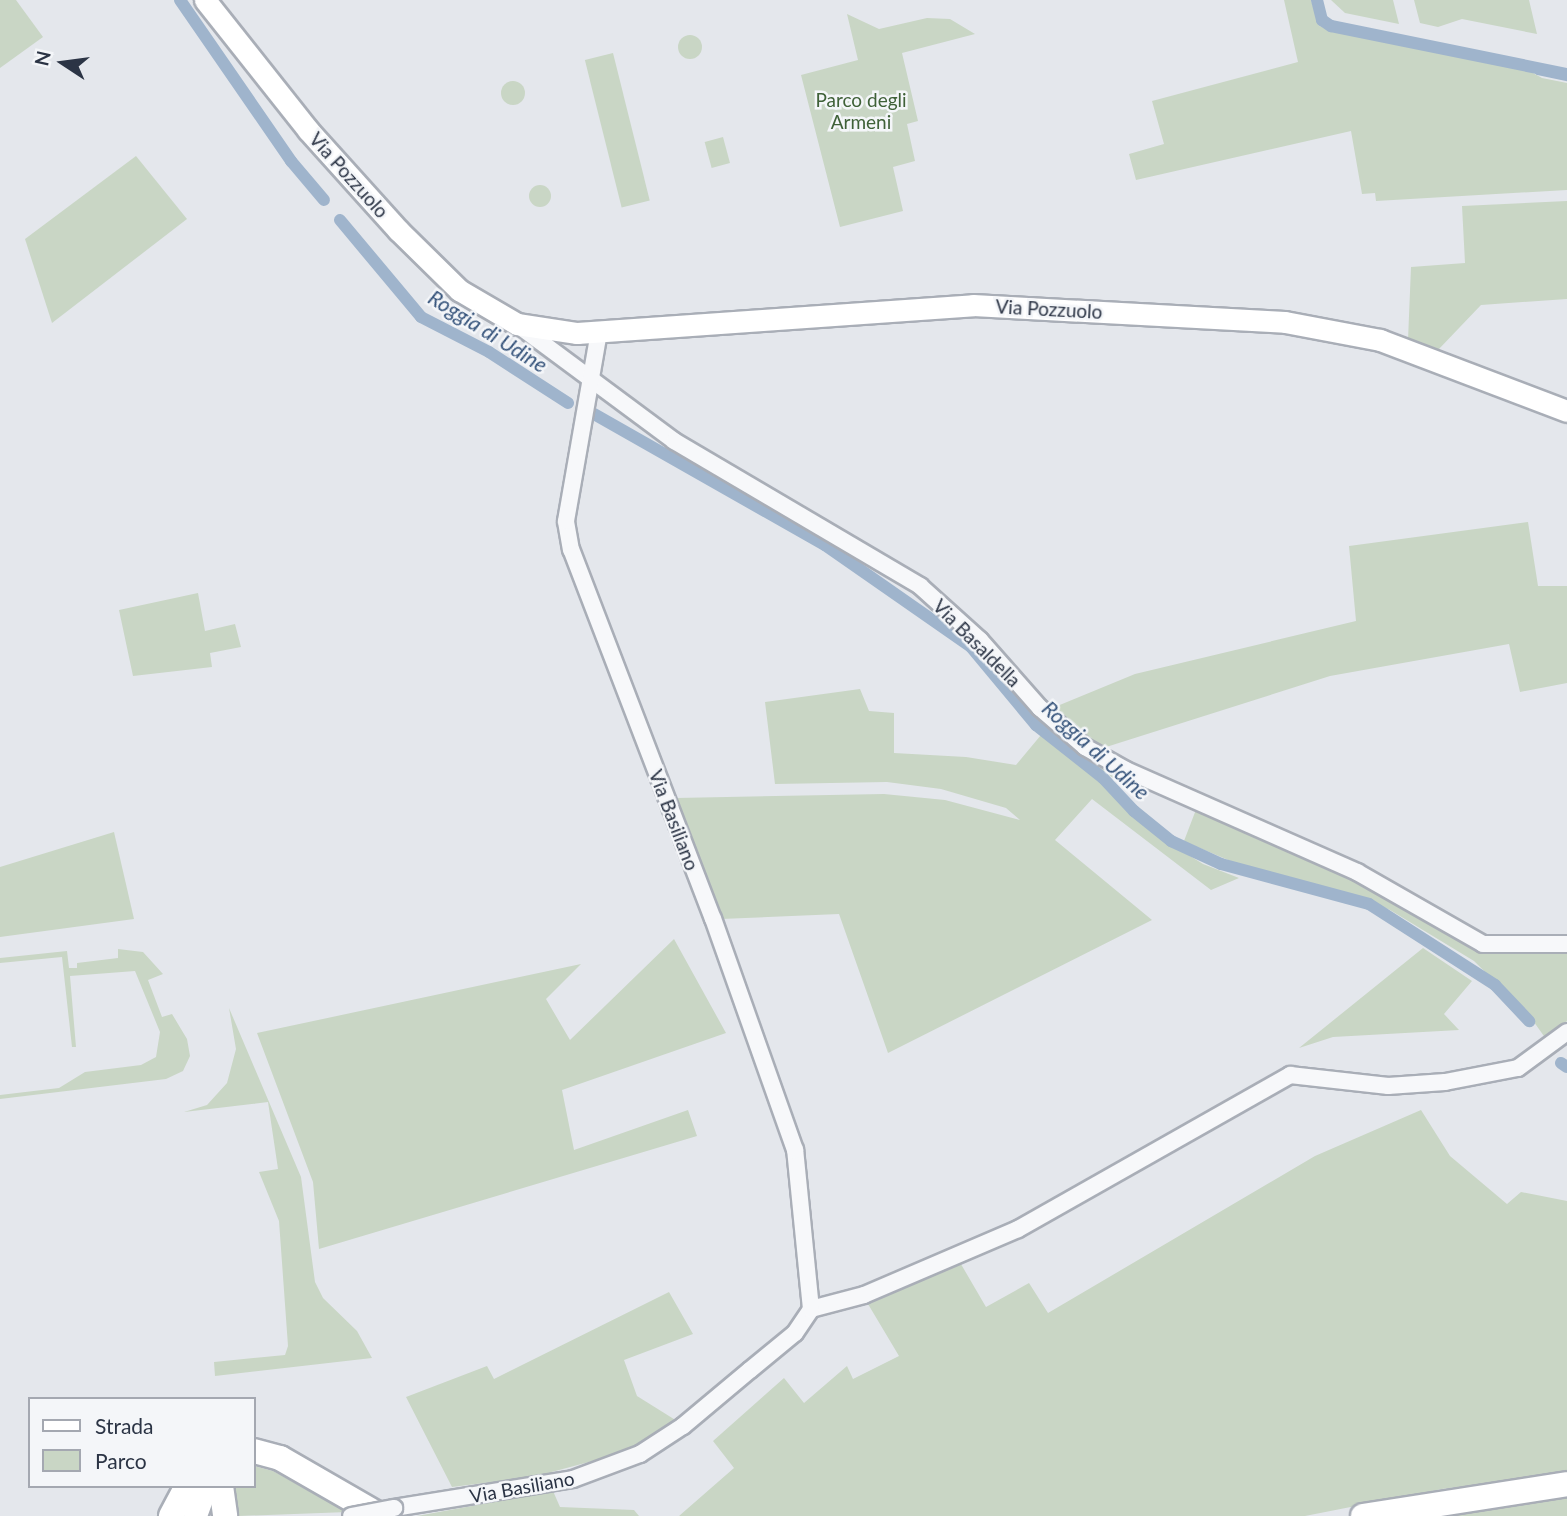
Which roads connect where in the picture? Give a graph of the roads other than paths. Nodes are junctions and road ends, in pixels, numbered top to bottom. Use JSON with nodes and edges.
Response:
{"nodes":[{"id":1,"x":205,"y":0,"type":"edge"},
{"id":2,"x":517,"y":324,"type":"junction"},
{"id":3,"x":599,"y":331,"type":"junction"},
{"id":4,"x":591,"y":380,"type":"junction"},
{"id":5,"x":1567,"y":411,"type":"edge"},
{"id":6,"x":1567,"y":944,"type":"edge"},
{"id":7,"x":1567,"y":1032,"type":"edge"},
{"id":8,"x":811,"y":1309,"type":"junction"},
{"id":9,"x":256,"y":1452,"type":"edge"},
{"id":10,"x":1567,"y":1484,"type":"edge"},
{"id":11,"x":186,"y":1488,"type":"edge"},
{"id":12,"x":205,"y":1488,"type":"edge"},
{"id":13,"x":221,"y":1488,"type":"edge"},
{"id":14,"x":387,"y":1512,"type":"edge"},
{"id":15,"x":193,"y":1514,"type":"edge"},
{"id":16,"x":171,"y":1516,"type":"edge"},
{"id":17,"x":225,"y":1516,"type":"edge"},
{"id":18,"x":351,"y":1516,"type":"edge"},
{"id":19,"x":1363,"y":1516,"type":"edge"}],
"edges":[{"from":1,"to":2,"type":"main road","name":"Via Pozzuolo"},
{"from":2,"to":3,"type":"main road","name":"Via Pozzuolo"},
{"from":2,"to":4,"type":"street","name":"Via Pozzuolo"},
{"from":3,"to":4,"type":"street","name":"Via Basiliano"},
{"from":3,"to":5,"type":"main road","name":"Via Pozzuolo"},
{"from":4,"to":6,"type":"street","name":"Via Basaldella"},
{"from":4,"to":8,"type":"street","name":"Via Basiliano"},
{"from":7,"to":8,"type":"street"},
{"from":8,"to":14,"type":"street","name":"Via Basiliano"},
{"from":9,"to":14,"type":"highway"},
{"from":10,"to":19,"type":"highway"},
{"from":11,"to":16,"type":"highway"},
{"from":12,"to":15,"type":"highway"},
{"from":13,"to":17,"type":"highway"},
{"from":14,"to":18,"type":"street","name":"Via Basiliano","bridge":true},
{"from":15,"to":17,"type":"street"}]}
